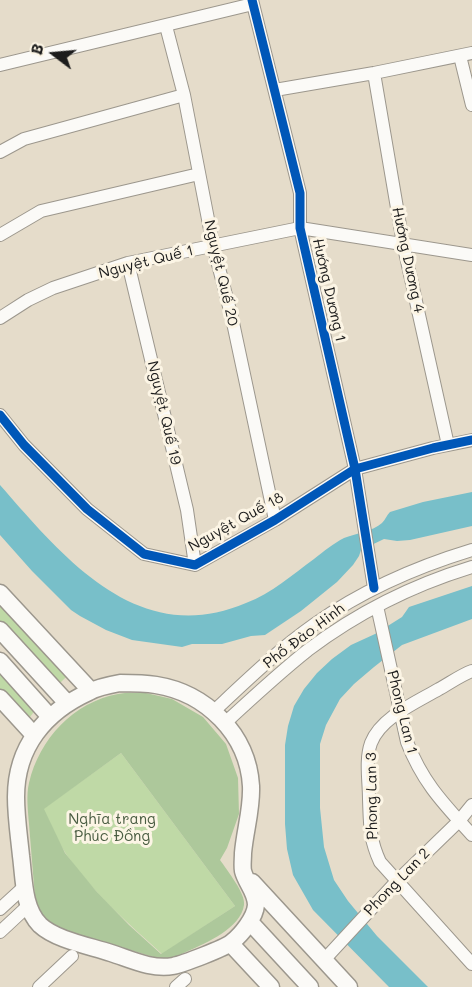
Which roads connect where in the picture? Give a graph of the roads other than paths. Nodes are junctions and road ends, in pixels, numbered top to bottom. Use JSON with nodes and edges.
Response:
{"nodes":[{"id":1,"x":253,"y":2,"type":"edge"},
{"id":2,"x":166,"y":26,"type":"junction"},
{"id":3,"x":466,"y":54,"type":"edge"},
{"id":4,"x":0,"y":65,"type":"edge"},
{"id":5,"x":374,"y":73,"type":"junction"},
{"id":6,"x":275,"y":90,"type":"junction"},
{"id":7,"x":184,"y":95,"type":"junction"},
{"id":8,"x":472,"y":105,"type":"edge"},
{"id":9,"x":0,"y":152,"type":"edge"},
{"id":10,"x":199,"y":174,"type":"junction"},
{"id":11,"x":300,"y":228,"type":"junction"},
{"id":12,"x":0,"y":235,"type":"edge"},
{"id":13,"x":403,"y":243,"type":"junction"},
{"id":14,"x":213,"y":245,"type":"junction"},
{"id":15,"x":472,"y":255,"type":"edge"},
{"id":16,"x":128,"y":263,"type":"junction"},
{"id":17,"x":0,"y":318,"type":"edge"},
{"id":18,"x":0,"y":415,"type":"edge"},
{"id":19,"x":472,"y":440,"type":"edge"},
{"id":20,"x":448,"y":445,"type":"junction"},
{"id":21,"x":354,"y":469,"type":"junction"},
{"id":22,"x":275,"y":520,"type":"junction"},
{"id":23,"x":472,"y":550,"type":"edge"},
{"id":24,"x":195,"y":565,"type":"junction"},
{"id":25,"x":472,"y":567,"type":"edge"},
{"id":26,"x":412,"y":570,"type":"junction"},
{"id":27,"x":419,"y":586,"type":"junction"},
{"id":28,"x":374,"y":588,"type":"junction"},
{"id":29,"x":0,"y":593,"type":"edge"},
{"id":30,"x":377,"y":606,"type":"junction"},
{"id":31,"x":327,"y":616,"type":"junction"},
{"id":32,"x":0,"y":630,"type":"edge"},
{"id":33,"x":335,"y":631,"type":"junction"},
{"id":34,"x":0,"y":661,"type":"edge"},
{"id":35,"x":472,"y":671,"type":"edge"},
{"id":36,"x":91,"y":690,"type":"junction"},
{"id":37,"x":0,"y":698,"type":"edge"},
{"id":38,"x":67,"y":703,"type":"junction"},
{"id":39,"x":400,"y":711,"type":"junction"},
{"id":40,"x":50,"y":717,"type":"junction"},
{"id":41,"x":220,"y":717,"type":"junction"},
{"id":42,"x":34,"y":735,"type":"junction"},
{"id":43,"x":472,"y":806,"type":"edge"},
{"id":44,"x":459,"y":820,"type":"junction"},
{"id":45,"x":472,"y":835,"type":"edge"},
{"id":46,"x":244,"y":874,"type":"junction"},
{"id":47,"x":397,"y":881,"type":"junction"},
{"id":48,"x":24,"y":887,"type":"junction"},
{"id":49,"x":29,"y":905,"type":"junction"},
{"id":50,"x":0,"y":909,"type":"edge"},
{"id":51,"x":250,"y":922,"type":"junction"},
{"id":52,"x":0,"y":932,"type":"edge"},
{"id":53,"x":231,"y":944,"type":"junction"},
{"id":54,"x":72,"y":956,"type":"dead end"},
{"id":55,"x":324,"y":960,"type":"junction"},
{"id":56,"x":472,"y":964,"type":"edge"},
{"id":57,"x":39,"y":987,"type":"edge"},
{"id":58,"x":271,"y":987,"type":"edge"},
{"id":59,"x":310,"y":987,"type":"edge"},
{"id":60,"x":349,"y":987,"type":"edge"}],
"edges":[{"from":1,"to":2,"type":"street"},
{"from":1,"to":6,"type":"street","name":"Hướng Dương 1"},
{"from":2,"to":4,"type":"street"},
{"from":2,"to":7,"type":"street","name":"Nguyệt Quế 20"},
{"from":3,"to":5,"type":"street"},
{"from":3,"to":8,"type":"street"},
{"from":5,"to":6,"type":"street"},
{"from":5,"to":13,"type":"street","name":"Hướng Dương 4"},
{"from":6,"to":11,"type":"street","name":"Hướng Dương 1"},
{"from":7,"to":9,"type":"street"},
{"from":7,"to":10,"type":"street","name":"Nguyệt Quế 20"},
{"from":10,"to":12,"type":"street"},
{"from":10,"to":14,"type":"street","name":"Nguyệt Quế 20"},
{"from":11,"to":13,"type":"street","name":"Nguyệt Quế 1"},
{"from":11,"to":14,"type":"street","name":"Nguyệt Quế 1"},
{"from":11,"to":21,"type":"street","name":"Hướng Dương 1"},
{"from":13,"to":15,"type":"street","name":"Nguyệt Quế 1"},
{"from":13,"to":20,"type":"street","name":"Hướng Dương 4"},
{"from":14,"to":16,"type":"street","name":"Nguyệt Quế 1"},
{"from":14,"to":22,"type":"street","name":"Nguyệt Quế 20"},
{"from":16,"to":17,"type":"street","name":"Nguyệt Quế 1"},
{"from":16,"to":24,"type":"street","name":"Nguyệt Quế 19"},
{"from":18,"to":24,"type":"street","name":"Nguyệt Quế 18"},
{"from":19,"to":20,"type":"street","name":"Nguyệt Quế 18"},
{"from":20,"to":21,"type":"street","name":"Nguyệt Quế 18"},
{"from":21,"to":22,"type":"street","name":"Nguyệt Quế 18"},
{"from":21,"to":28,"type":"street","name":"Hướng Dương 1"},
{"from":22,"to":24,"type":"street","name":"Nguyệt Quế 18"},
{"from":23,"to":26,"type":"street","name":"Phố Đào Hinh"},
{"from":25,"to":27,"type":"street","name":"Phố Đào Hinh"},
{"from":26,"to":27,"type":"street"},
{"from":26,"to":28,"type":"street","name":"Phố Đào Hinh"},
{"from":27,"to":30,"type":"street","name":"Phố Đào Hinh"},
{"from":28,"to":31,"type":"street","name":"Phố Đào Hinh"},
{"from":29,"to":36,"type":"main road"},
{"from":30,"to":33,"type":"street","name":"Phố Đào Hinh"},
{"from":30,"to":39,"type":"street","name":"Phong Lan 1"},
{"from":31,"to":33,"type":"street"},
{"from":31,"to":41,"type":"street","name":"Phố Đào Hinh"},
{"from":32,"to":38,"type":"main road"},
{"from":33,"to":41,"type":"street","name":"Phố Đào Hinh"},
{"from":34,"to":40,"type":"main road"},
{"from":35,"to":39,"type":"street","name":"Phong Lan 3"},
{"from":36,"to":38,"type":"main road"},
{"from":36,"to":41,"type":"main road"},
{"from":37,"to":42,"type":"main road"},
{"from":38,"to":40,"type":"main road"},
{"from":39,"to":44,"type":"street","name":"Phong Lan 1"},
{"from":39,"to":47,"type":"street","name":"Phong Lan 3"},
{"from":40,"to":42,"type":"main road"},
{"from":41,"to":46,"type":"main road"},
{"from":42,"to":48,"type":"main road"},
{"from":43,"to":44,"type":"street","name":"Phong Lan 2"},
{"from":44,"to":45,"type":"street","name":"Phong Lan 1"},
{"from":44,"to":47,"type":"street","name":"Phong Lan 2"},
{"from":46,"to":51,"type":"main road"},
{"from":46,"to":55,"type":"main road"},
{"from":47,"to":55,"type":"street","name":"Phong Lan 2"},
{"from":47,"to":56,"type":"street","name":"Phong Lan 3"},
{"from":48,"to":49,"type":"main road"},
{"from":48,"to":50,"type":"street"},
{"from":49,"to":52,"type":"street"},
{"from":49,"to":53,"type":"main road"},
{"from":51,"to":53,"type":"main road"},
{"from":51,"to":59,"type":"main road"},
{"from":53,"to":58,"type":"main road"},
{"from":54,"to":57,"type":"street"},
{"from":55,"to":60,"type":"main road"}]}
